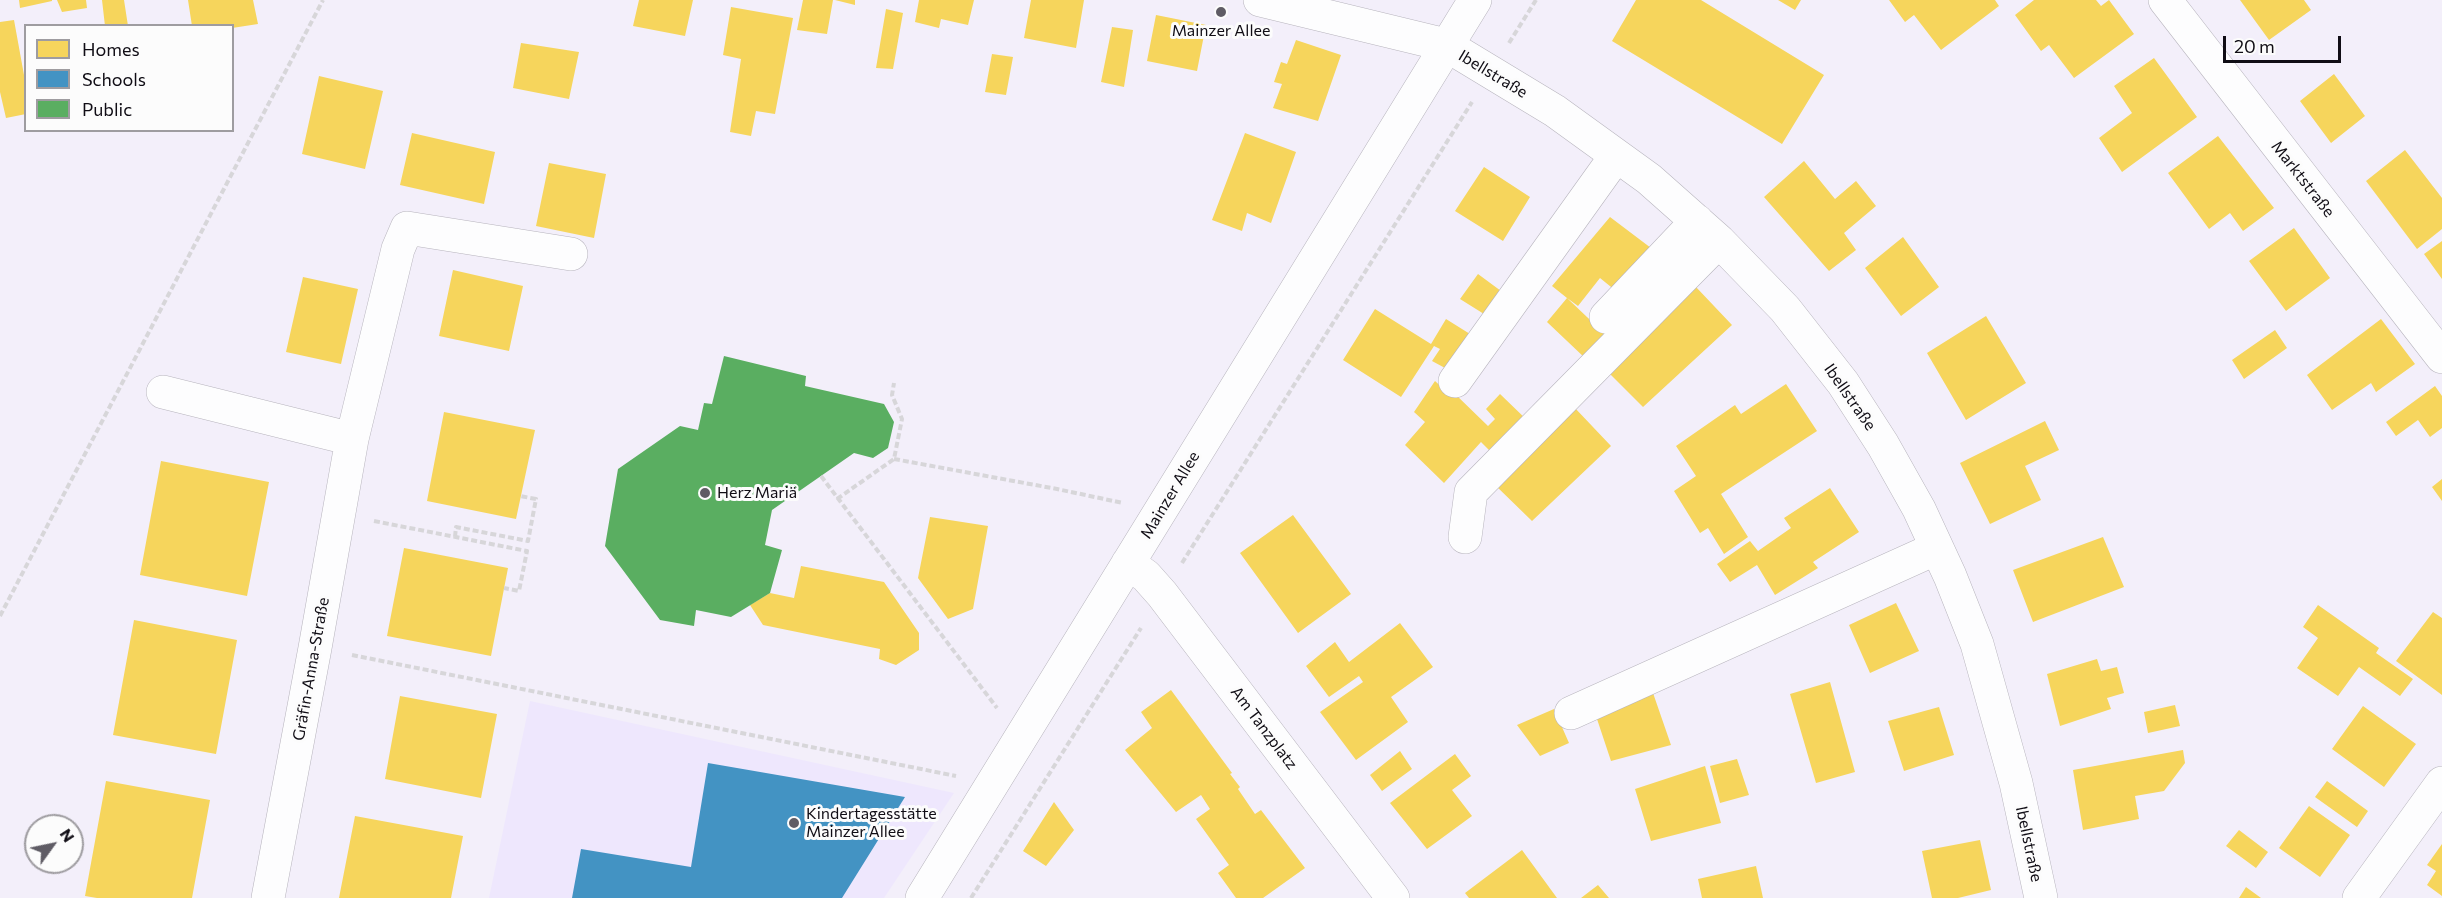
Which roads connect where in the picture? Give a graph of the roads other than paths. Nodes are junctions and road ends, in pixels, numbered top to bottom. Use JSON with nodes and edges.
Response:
{"nodes":[{"id":1,"x":1260,"y":0,"type":"edge"},
{"id":2,"x":1474,"y":0,"type":"edge"},
{"id":3,"x":2165,"y":0,"type":"edge"},
{"id":4,"x":1446,"y":45,"type":"junction"},
{"id":5,"x":1616,"y":156,"type":"junction"},
{"id":6,"x":1708,"y":231,"type":"junction"},
{"id":7,"x":571,"y":254,"type":"dead end"},
{"id":8,"x":1606,"y":317,"type":"dead end"},
{"id":9,"x":2442,"y":357,"type":"edge"},
{"id":10,"x":1455,"y":381,"type":"dead end"},
{"id":11,"x":163,"y":392,"type":"dead end"},
{"id":12,"x":351,"y":439,"type":"junction"},
{"id":13,"x":1464,"y":537,"type":"dead end"},
{"id":14,"x":1937,"y":548,"type":"junction"},
{"id":15,"x":1128,"y":563,"type":"junction"},
{"id":16,"x":1570,"y":713,"type":"dead end"},
{"id":17,"x":2442,"y":783,"type":"edge"},
{"id":18,"x":268,"y":898,"type":"edge"},
{"id":19,"x":922,"y":898,"type":"edge"},
{"id":20,"x":1393,"y":898,"type":"edge"},
{"id":21,"x":2041,"y":898,"type":"edge"},
{"id":22,"x":2360,"y":898,"type":"edge"}],
"edges":[{"from":1,"to":4,"type":"street","name":"Ibellstraße"},
{"from":2,"to":4,"type":"street","name":"Mainzer Allee"},
{"from":3,"to":9,"type":"street","name":"Marktstraße"},
{"from":4,"to":5,"type":"street","name":"Ibellstraße"},
{"from":4,"to":15,"type":"street","name":"Mainzer Allee"},
{"from":5,"to":6,"type":"street","name":"Ibellstraße"},
{"from":5,"to":10,"type":"street"},
{"from":6,"to":8,"type":"street"},
{"from":6,"to":13,"type":"street"},
{"from":6,"to":14,"type":"street","name":"Ibellstraße"},
{"from":7,"to":12,"type":"street","name":"Gräfin-Anna-Straße"},
{"from":11,"to":12,"type":"street"},
{"from":12,"to":18,"type":"street","name":"Gräfin-Anna-Straße"},
{"from":14,"to":16,"type":"street"},
{"from":14,"to":21,"type":"street","name":"Ibellstraße"},
{"from":15,"to":19,"type":"street","name":"Mainzer Allee"},
{"from":15,"to":20,"type":"street","name":"Am Tanzplatz"},
{"from":17,"to":22,"type":"street"}]}
